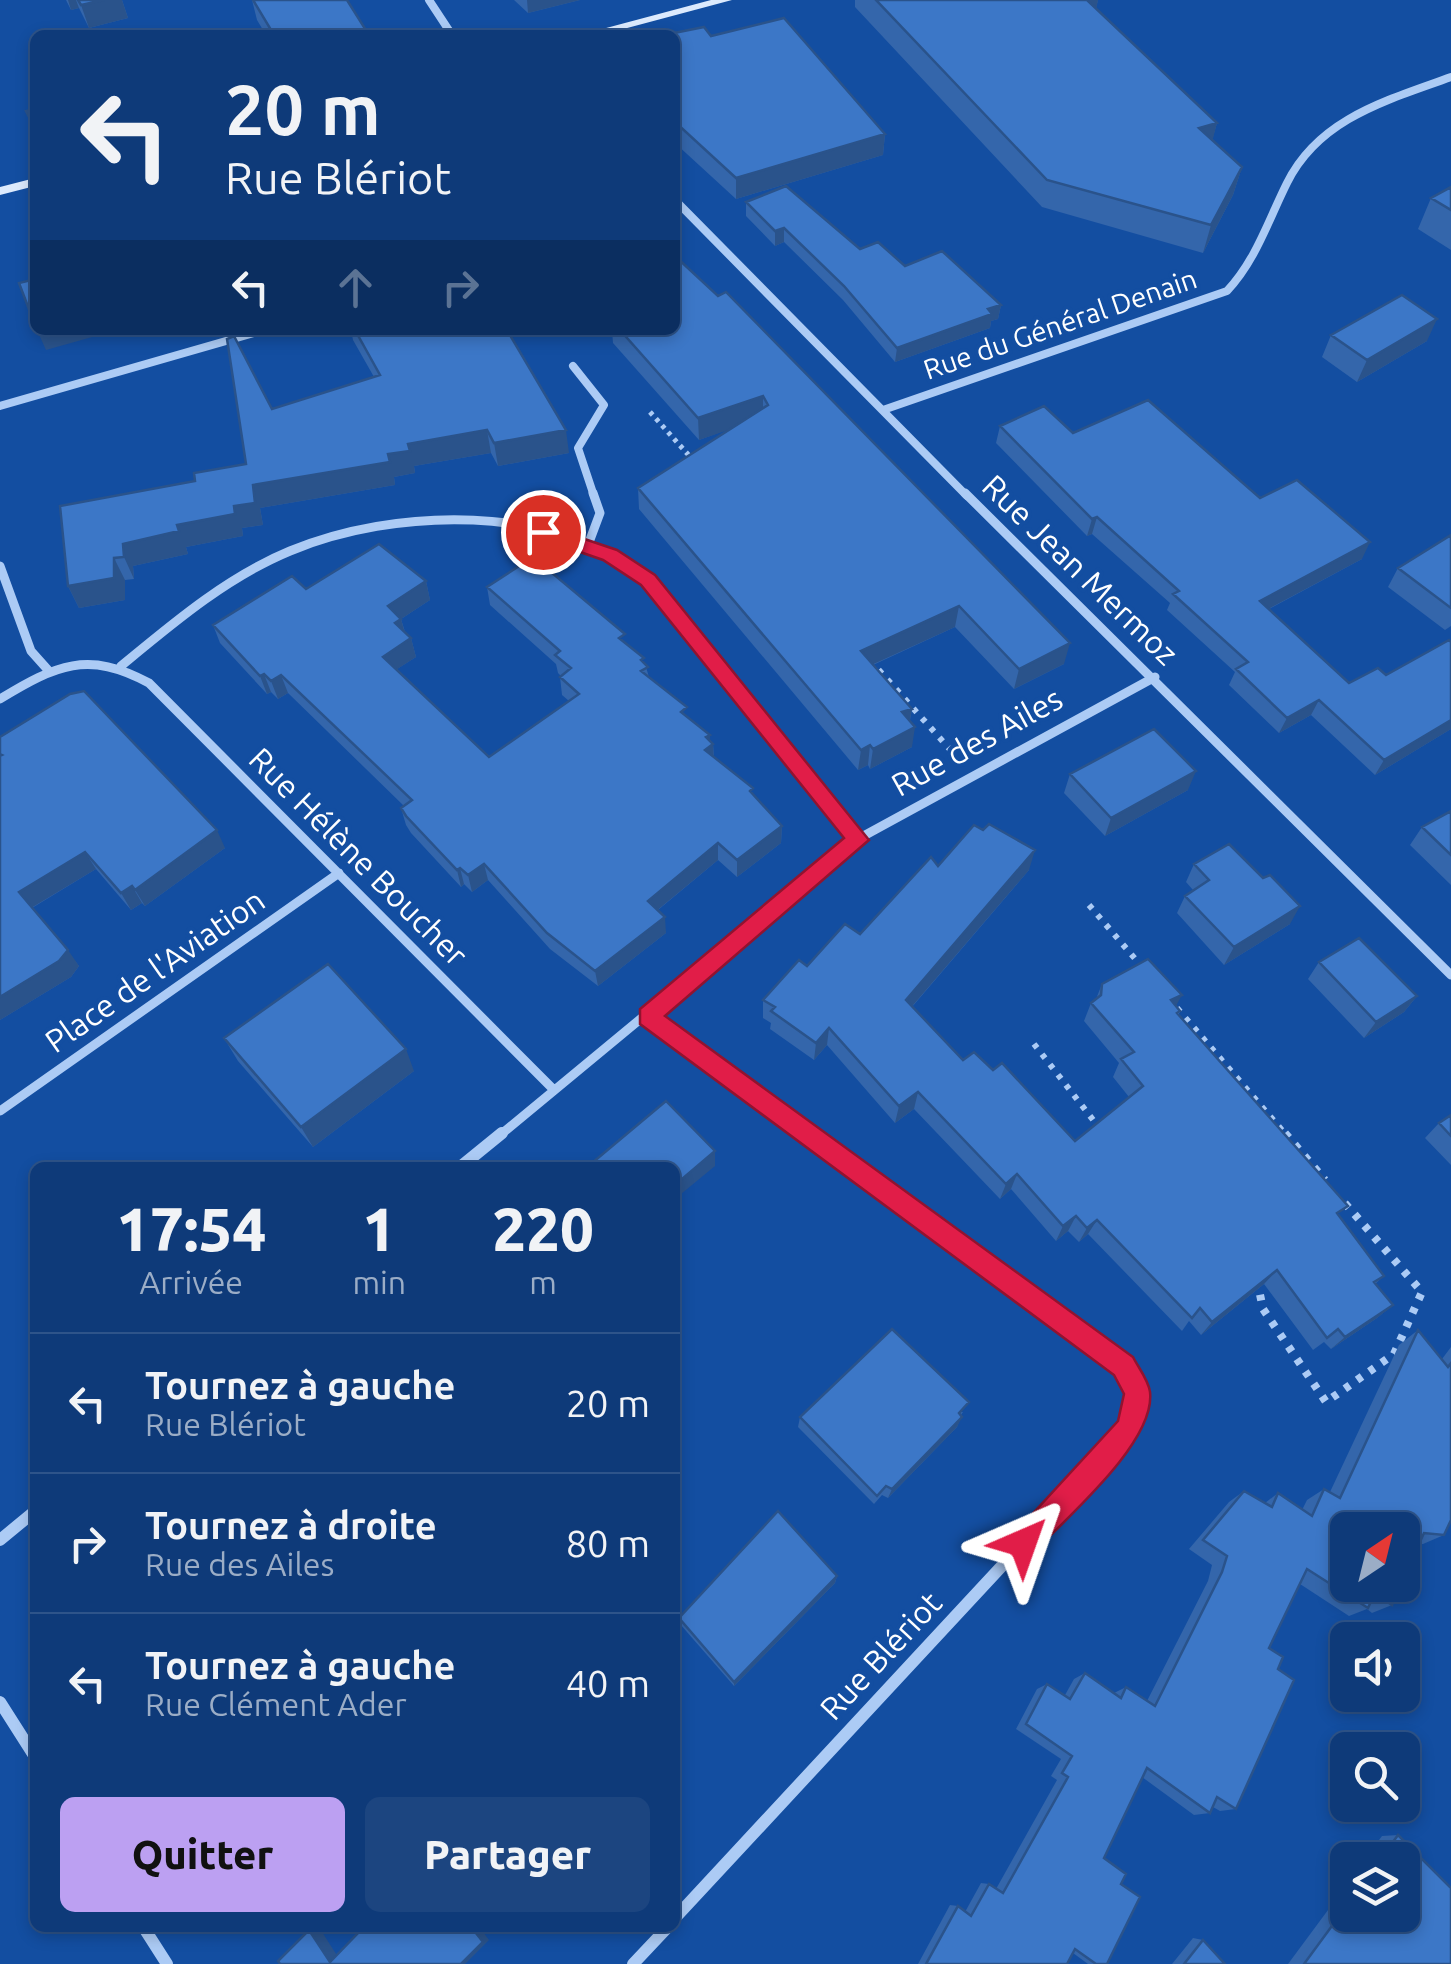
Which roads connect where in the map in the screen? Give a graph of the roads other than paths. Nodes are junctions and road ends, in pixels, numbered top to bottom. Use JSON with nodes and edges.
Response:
{"nodes":[{"id":1,"x":429,"y":0,"type":"edge"},
{"id":2,"x":726,"y":0,"type":"edge"},
{"id":3,"x":449,"y":30,"type":"edge"},
{"id":4,"x":606,"y":30,"type":"edge"},
{"id":5,"x":1451,"y":77,"type":"edge"},
{"id":6,"x":30,"y":183,"type":"edge"},
{"id":7,"x":0,"y":191,"type":"edge"},
{"id":8,"x":680,"y":210,"type":"edge"},
{"id":9,"x":247,"y":335,"type":"edge"},
{"id":10,"x":573,"y":366,"type":"dead end"},
{"id":11,"x":0,"y":406,"type":"edge"},
{"id":12,"x":884,"y":410,"type":"junction"},
{"id":13,"x":588,"y":545,"type":"junction"},
{"id":14,"x":0,"y":566,"type":"edge"},
{"id":15,"x":121,"y":666,"type":"junction"},
{"id":16,"x":48,"y":670,"type":"junction"},
{"id":17,"x":1155,"y":677,"type":"junction"},
{"id":18,"x":0,"y":698,"type":"edge"},
{"id":19,"x":858,"y":840,"type":"junction"},
{"id":20,"x":339,"y":873,"type":"junction"},
{"id":21,"x":1451,"y":975,"type":"edge"},
{"id":22,"x":648,"y":1016,"type":"junction"},
{"id":23,"x":554,"y":1090,"type":"junction"},
{"id":24,"x":0,"y":1111,"type":"edge"},
{"id":25,"x":465,"y":1162,"type":"edge"},
{"id":26,"x":30,"y":1515,"type":"edge"},
{"id":27,"x":0,"y":1540,"type":"edge"},
{"id":28,"x":0,"y":1702,"type":"edge"},
{"id":29,"x":30,"y":1749,"type":"edge"},
{"id":30,"x":680,"y":1913,"type":"edge"},
{"id":31,"x":147,"y":1932,"type":"edge"},
{"id":32,"x":662,"y":1932,"type":"edge"},
{"id":33,"x":167,"y":1964,"type":"edge"},
{"id":34,"x":633,"y":1964,"type":"edge"}],
"edges":[{"from":1,"to":3,"type":"street"},
{"from":2,"to":4,"type":"main road"},
{"from":5,"to":12,"type":"street","name":"Rue du Général Denain"},
{"from":6,"to":7,"type":"main road"},
{"from":8,"to":12,"type":"street","name":"Rue Jean Mermoz"},
{"from":9,"to":11,"type":"street"},
{"from":10,"to":13,"type":"street"},
{"from":12,"to":17,"type":"street","name":"Rue Jean Mermoz"},
{"from":13,"to":15,"type":"street"},
{"from":13,"to":19,"type":"street"},
{"from":14,"to":16,"type":"street"},
{"from":15,"to":16,"type":"street"},
{"from":15,"to":20,"type":"street","name":"Rue Hélène Boucher"},
{"from":16,"to":18,"type":"street"},
{"from":17,"to":19,"type":"street","name":"Rue des Ailes"},
{"from":17,"to":21,"type":"street","name":"Rue Jean Mermoz"},
{"from":19,"to":22,"type":"street","name":"Rue des Ailes"},
{"from":20,"to":23,"type":"street","name":"Rue Hélène Boucher"},
{"from":20,"to":24,"type":"street","name":"Place de l'Aviation"},
{"from":22,"to":23,"type":"street","name":"Rue des Ailes"},
{"from":22,"to":30,"type":"street","name":"Rue Blériot"},
{"from":23,"to":25,"type":"street","name":"Rue des Ailes"},
{"from":26,"to":27,"type":"street"},
{"from":28,"to":29,"type":"street"},
{"from":31,"to":33,"type":"street"},
{"from":32,"to":34,"type":"street"}]}
